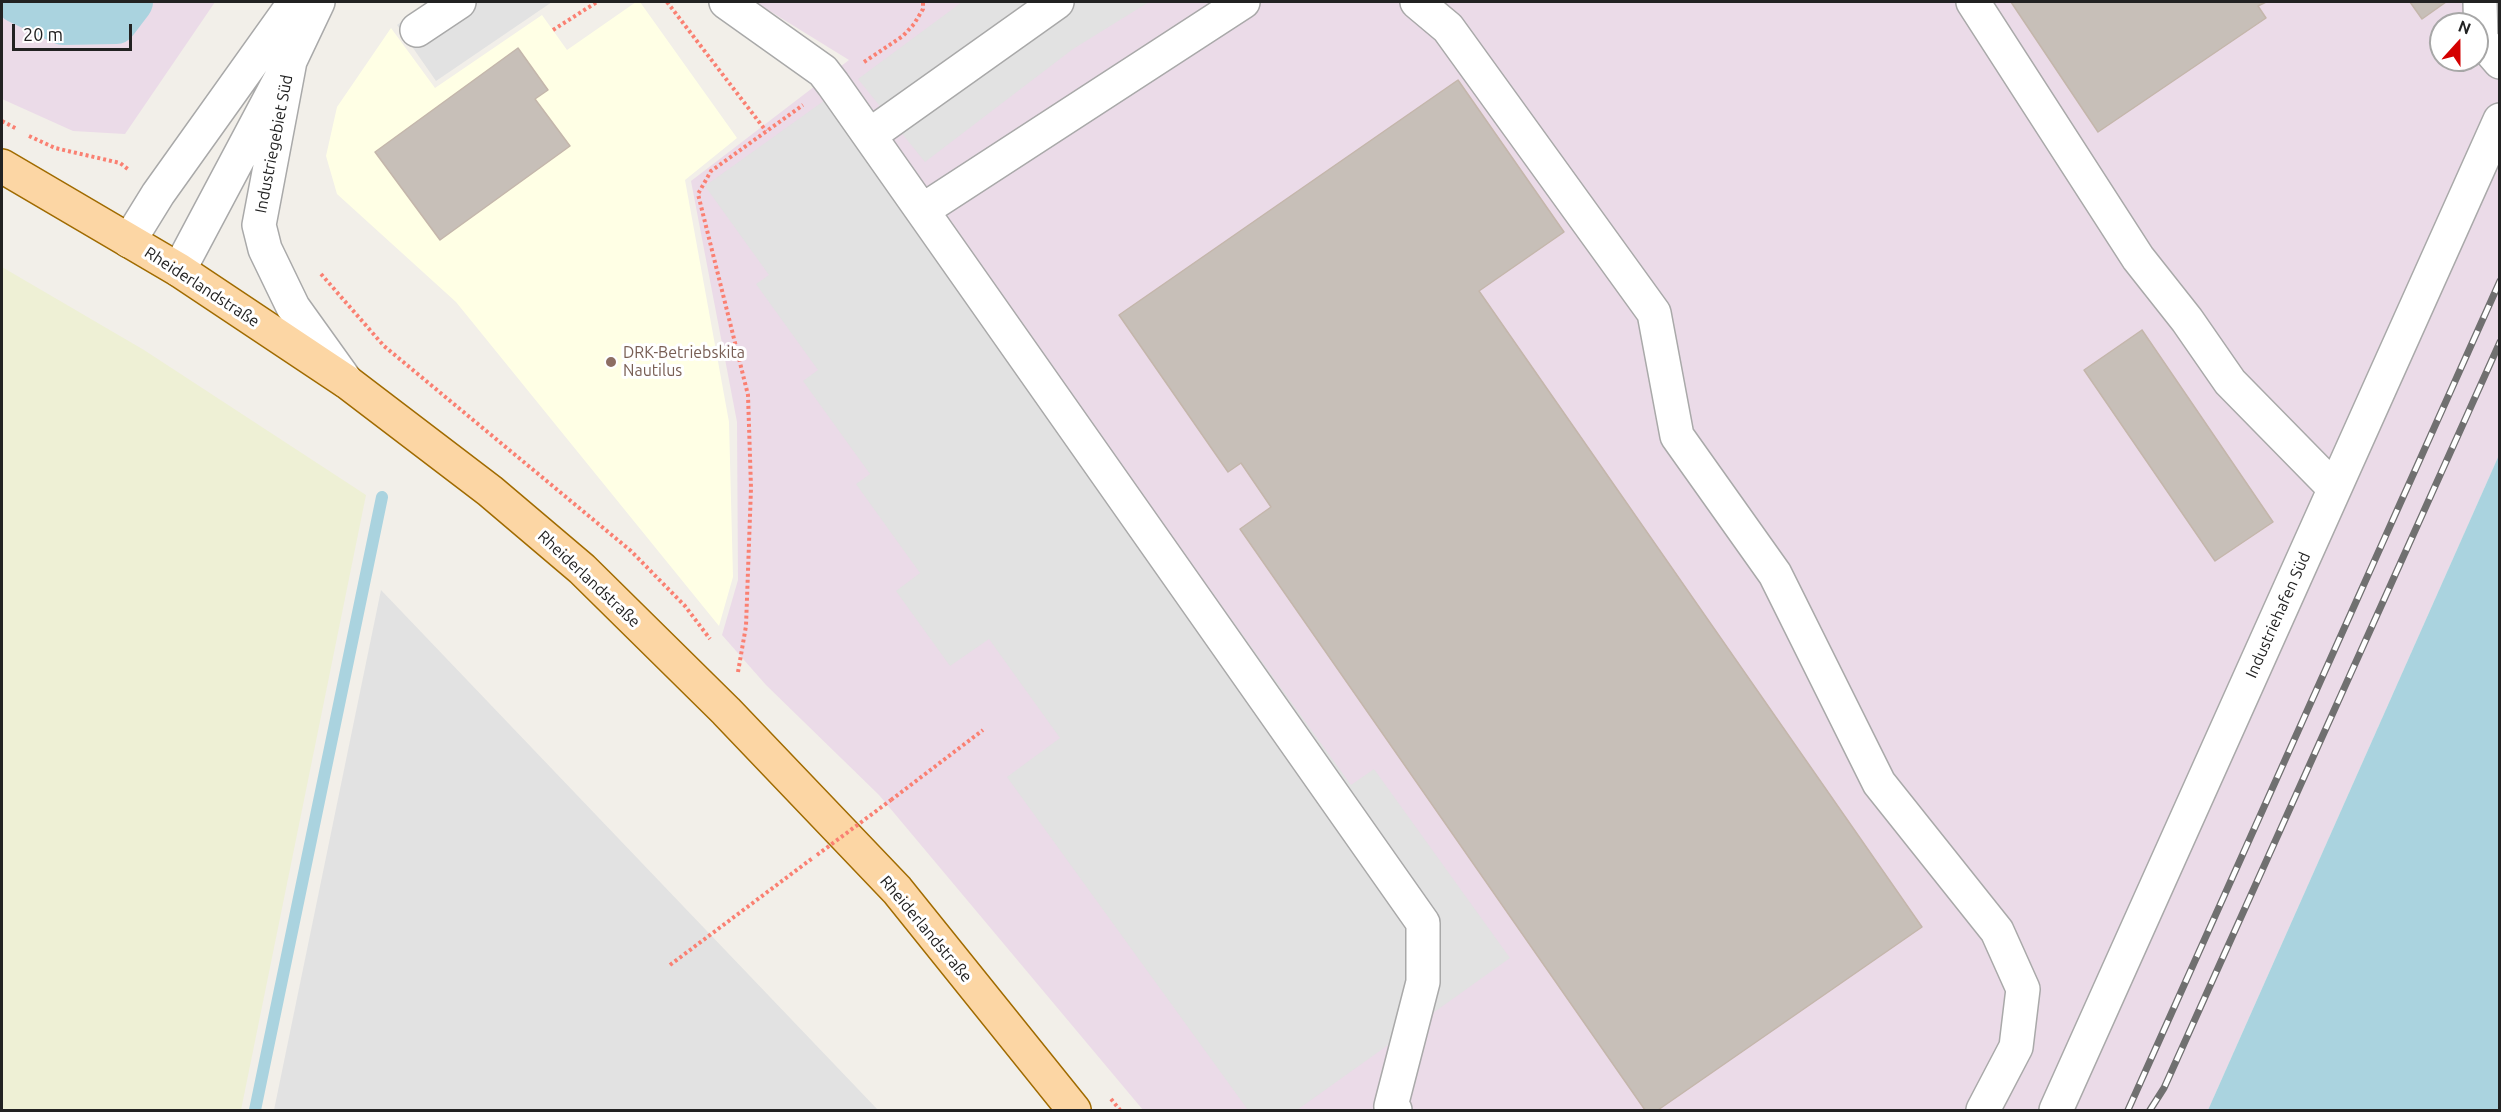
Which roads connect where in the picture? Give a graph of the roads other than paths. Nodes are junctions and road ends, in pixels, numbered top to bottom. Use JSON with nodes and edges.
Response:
{"nodes":[{"id":1,"x":295,"y":2,"type":"edge"},
{"id":2,"x":318,"y":2,"type":"edge"},
{"id":3,"x":459,"y":2,"type":"edge"},
{"id":4,"x":726,"y":2,"type":"edge"},
{"id":5,"x":1057,"y":2,"type":"edge"},
{"id":6,"x":1243,"y":2,"type":"edge"},
{"id":7,"x":1417,"y":2,"type":"edge"},
{"id":8,"x":1973,"y":2,"type":"edge"},
{"id":9,"x":2480,"y":2,"type":"edge"},
{"id":10,"x":417,"y":30,"type":"dead end"},
{"id":11,"x":290,"y":61,"type":"junction"},
{"id":12,"x":2499,"y":62,"type":"edge"},
{"id":13,"x":2499,"y":120,"type":"edge"},
{"id":14,"x":870,"y":135,"type":"junction"},
{"id":15,"x":2,"y":166,"type":"edge"},
{"id":16,"x":923,"y":210,"type":"junction"},
{"id":17,"x":129,"y":241,"type":"junction"},
{"id":18,"x":179,"y":270,"type":"junction"},
{"id":19,"x":347,"y":382,"type":"junction"},
{"id":20,"x":2334,"y":488,"type":"junction"},
{"id":21,"x":1074,"y":1110,"type":"edge"},
{"id":22,"x":1395,"y":1110,"type":"edge"},
{"id":23,"x":1983,"y":1110,"type":"edge"},
{"id":24,"x":2056,"y":1110,"type":"edge"}],
"edges":[{"from":1,"to":17,"type":"street"},
{"from":2,"to":11,"type":"street","name":"Industriegebiet Süd"},
{"from":3,"to":10,"type":"street"},
{"from":4,"to":14,"type":"street"},
{"from":5,"to":14,"type":"street"},
{"from":6,"to":16,"type":"street"},
{"from":7,"to":23,"type":"street"},
{"from":8,"to":20,"type":"street"},
{"from":9,"to":12,"type":"street"},
{"from":11,"to":18,"type":"street","name":"Industriegebiet Süd"},
{"from":11,"to":19,"type":"street","name":"Industriegebiet Süd"},
{"from":13,"to":20,"type":"street","name":"Industriehafen Süd"},
{"from":14,"to":16,"type":"street"},
{"from":15,"to":17,"type":"main road","name":"Rheiderlandstraße"},
{"from":16,"to":22,"type":"street"},
{"from":17,"to":18,"type":"main road","name":"Rheiderlandstraße"},
{"from":18,"to":19,"type":"main road","name":"Rheiderlandstraße"},
{"from":19,"to":21,"type":"main road","name":"Rheiderlandstraße"},
{"from":20,"to":24,"type":"street","name":"Industriehafen Süd"}]}
